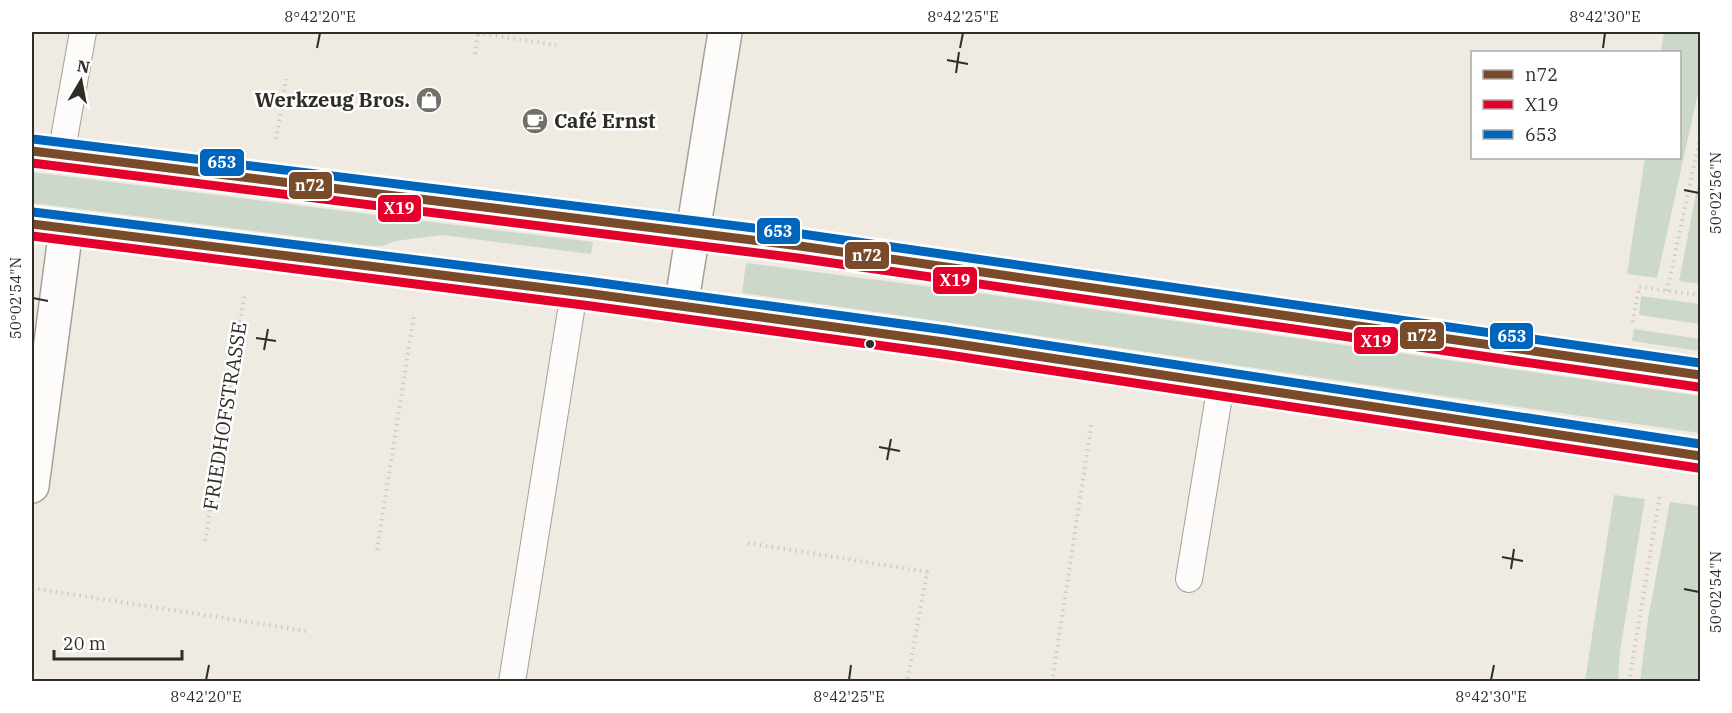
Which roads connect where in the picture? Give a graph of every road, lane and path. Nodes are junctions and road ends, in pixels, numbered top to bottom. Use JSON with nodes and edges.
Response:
{"nodes":[{"id":1,"x":83,"y":32,"type":"edge"},
{"id":2,"x":478,"y":32,"type":"edge"},
{"id":3,"x":725,"y":32,"type":"edge"},
{"id":4,"x":556,"y":45,"type":"dead end"},
{"id":5,"x":475,"y":54,"type":"dead end"},
{"id":6,"x":286,"y":80,"type":"dead end"},
{"id":7,"x":1701,"y":138,"type":"edge"},
{"id":8,"x":276,"y":139,"type":"dead end"},
{"id":9,"x":46,"y":153,"type":"edge"},
{"id":10,"x":32,"y":225,"type":"edge"},
{"id":11,"x":66,"y":229,"type":"junction"},
{"id":12,"x":692,"y":234,"type":"junction"},
{"id":13,"x":1667,"y":291,"type":"junction"},
{"id":14,"x":245,"y":292,"type":"dead end"},
{"id":15,"x":574,"y":292,"type":"junction"},
{"id":16,"x":1701,"y":295,"type":"edge"},
{"id":17,"x":681,"y":307,"type":"junction"},
{"id":18,"x":414,"y":315,"type":"dead end"},
{"id":19,"x":1633,"y":322,"type":"dead end"},
{"id":20,"x":1701,"y":375,"type":"edge"},
{"id":21,"x":1221,"y":384,"type":"junction"},
{"id":22,"x":1092,"y":421,"type":"dead end"},
{"id":23,"x":1701,"y":456,"type":"edge"},
{"id":24,"x":32,"y":486,"type":"edge"},
{"id":25,"x":1660,"y":494,"type":"dead end"},
{"id":26,"x":205,"y":541,"type":"dead end"},
{"id":27,"x":748,"y":543,"type":"dead end"},
{"id":28,"x":377,"y":550,"type":"dead end"},
{"id":29,"x":1189,"y":579,"type":"dead end"},
{"id":30,"x":32,"y":588,"type":"edge"},
{"id":31,"x":306,"y":631,"type":"dead end"},
{"id":32,"x":512,"y":681,"type":"edge"},
{"id":33,"x":907,"y":681,"type":"edge"},
{"id":34,"x":1052,"y":681,"type":"edge"},
{"id":35,"x":1629,"y":681,"type":"edge"}],
"edges":[{"from":1,"to":9,"type":"lane"},
{"from":2,"to":4,"type":"path"},
{"from":2,"to":5,"type":"path"},
{"from":3,"to":12,"type":"main road"},
{"from":6,"to":8,"type":"path"},
{"from":7,"to":13,"type":"path"},
{"from":9,"to":12,"type":"main road"},
{"from":10,"to":11,"type":"main road"},
{"from":11,"to":15,"type":"main road"},
{"from":11,"to":24,"type":"main road"},
{"from":12,"to":17,"type":"main road"},
{"from":12,"to":20,"type":"main road"},
{"from":13,"to":16,"type":"path"},
{"from":13,"to":19,"type":"path"},
{"from":14,"to":26,"type":"path","name":"FRIEDHOFSTRASSE"},
{"from":15,"to":17,"type":"main road"},
{"from":15,"to":32,"type":"lane"},
{"from":17,"to":21,"type":"main road"},
{"from":18,"to":28,"type":"path"},
{"from":21,"to":23,"type":"main road"},
{"from":21,"to":29,"type":"lane"},
{"from":22,"to":34,"type":"path"},
{"from":25,"to":35,"type":"path"},
{"from":27,"to":33,"type":"path"},
{"from":30,"to":31,"type":"path"}]}
